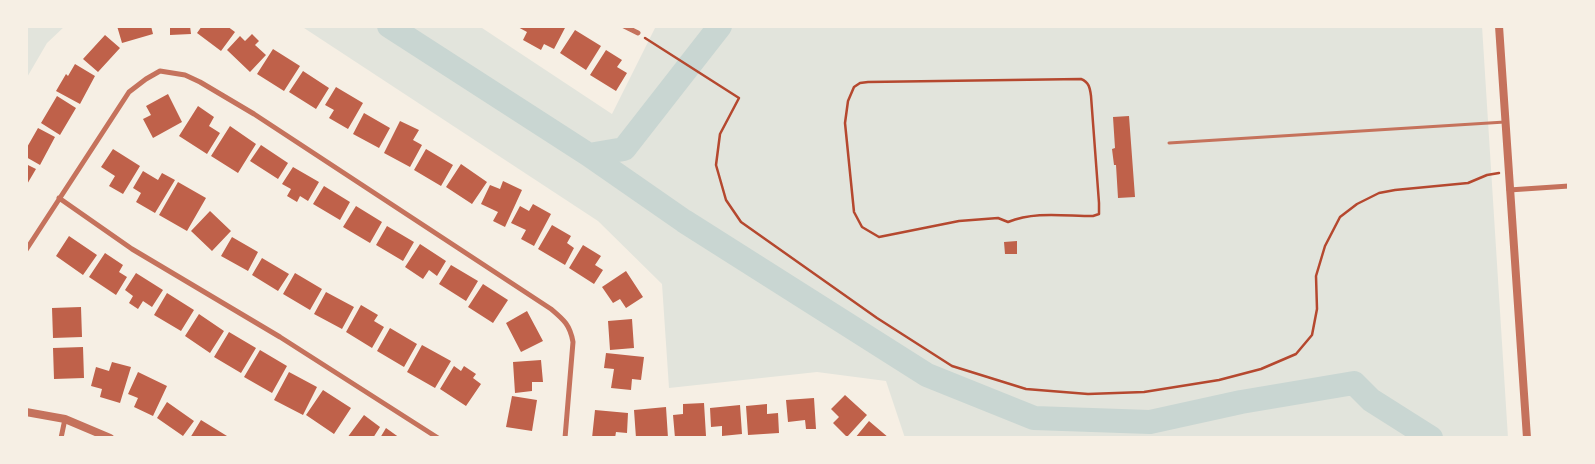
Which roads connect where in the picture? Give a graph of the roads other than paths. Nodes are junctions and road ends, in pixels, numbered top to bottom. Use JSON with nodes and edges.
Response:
{"nodes":[{"id":1,"x":624,"y":26,"type":"edge"},
{"id":2,"x":1499,"y":26,"type":"edge"},
{"id":3,"x":638,"y":33,"type":"road end"},
{"id":4,"x":1505,"y":122,"type":"junction"},
{"id":5,"x":1169,"y":144,"type":"dead end"},
{"id":6,"x":1569,"y":186,"type":"edge"},
{"id":7,"x":1509,"y":190,"type":"junction"},
{"id":8,"x":59,"y":198,"type":"junction"},
{"id":9,"x":26,"y":250,"type":"edge"},
{"id":10,"x":26,"y":412,"type":"edge"},
{"id":11,"x":65,"y":419,"type":"junction"},
{"id":12,"x":61,"y":438,"type":"edge"},
{"id":13,"x":110,"y":438,"type":"edge"},
{"id":14,"x":438,"y":438,"type":"edge"},
{"id":15,"x":565,"y":438,"type":"edge"},
{"id":16,"x":1527,"y":438,"type":"edge"}],
"edges":[{"from":1,"to":3,"type":"street"},
{"from":2,"to":4,"type":"street"},
{"from":4,"to":5,"type":"lane"},
{"from":4,"to":7,"type":"street"},
{"from":6,"to":7,"type":"street"},
{"from":7,"to":16,"type":"street"},
{"from":8,"to":9,"type":"street"},
{"from":8,"to":14,"type":"street"},
{"from":8,"to":15,"type":"street"},
{"from":10,"to":11,"type":"street"},
{"from":11,"to":12,"type":"street"},
{"from":11,"to":13,"type":"street"}]}
